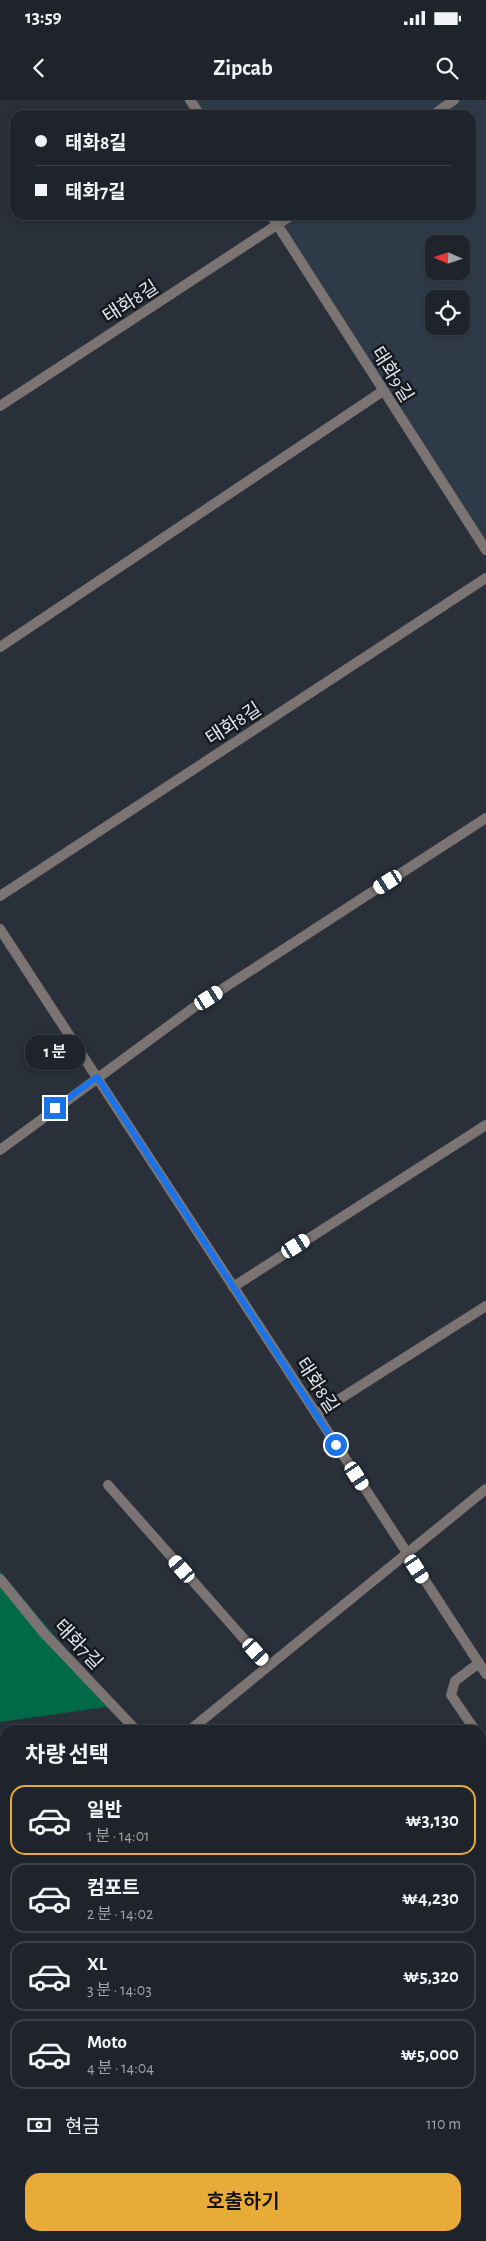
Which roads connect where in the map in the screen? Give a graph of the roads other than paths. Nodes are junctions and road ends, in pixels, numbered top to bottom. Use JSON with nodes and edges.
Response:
{"nodes":[{"id":1,"x":454,"y":100,"type":"edge"},
{"id":2,"x":440,"y":110,"type":"edge"},
{"id":3,"x":274,"y":220,"type":"edge"},
{"id":4,"x":285,"y":220,"type":"edge"},
{"id":5,"x":278,"y":225,"type":"junction"},
{"id":6,"x":383,"y":392,"type":"junction"},
{"id":7,"x":0,"y":406,"type":"edge"},
{"id":8,"x":486,"y":550,"type":"edge"},
{"id":9,"x":486,"y":578,"type":"edge"},
{"id":10,"x":0,"y":647,"type":"edge"},
{"id":11,"x":486,"y":818,"type":"edge"},
{"id":12,"x":0,"y":896,"type":"edge"},
{"id":13,"x":0,"y":929,"type":"edge"},
{"id":14,"x":97,"y":1077,"type":"junction"},
{"id":15,"x":486,"y":1124,"type":"edge"},
{"id":16,"x":0,"y":1150,"type":"edge"},
{"id":17,"x":233,"y":1286,"type":"junction"},
{"id":18,"x":486,"y":1306,"type":"edge"},
{"id":19,"x":316,"y":1414,"type":"junction"},
{"id":20,"x":108,"y":1485,"type":"dead end"},
{"id":21,"x":486,"y":1489,"type":"edge"},
{"id":22,"x":407,"y":1553,"type":"junction"},
{"id":23,"x":0,"y":1579,"type":"edge"},
{"id":24,"x":479,"y":1663,"type":"junction"},
{"id":25,"x":268,"y":1666,"type":"junction"},
{"id":26,"x":486,"y":1674,"type":"edge"},
{"id":27,"x":131,"y":1725,"type":"edge"},
{"id":28,"x":196,"y":1725,"type":"edge"},
{"id":29,"x":471,"y":1725,"type":"edge"}],
"edges":[{"from":1,"to":2,"type":"street"},
{"from":3,"to":5,"type":"street","name":"태화9길"},
{"from":4,"to":5,"type":"street","name":"태화8길"},
{"from":5,"to":6,"type":"street","name":"태화9길"},
{"from":5,"to":7,"type":"street","name":"태화8길"},
{"from":6,"to":8,"type":"street","name":"태화9길"},
{"from":6,"to":10,"type":"street"},
{"from":9,"to":12,"type":"street","name":"태화8길"},
{"from":11,"to":14,"type":"street"},
{"from":13,"to":14,"type":"street","name":"태화8길"},
{"from":14,"to":16,"type":"street"},
{"from":14,"to":17,"type":"street","name":"태화8길"},
{"from":15,"to":17,"type":"street"},
{"from":17,"to":19,"type":"street","name":"태화8길"},
{"from":18,"to":19,"type":"street"},
{"from":19,"to":22,"type":"street","name":"태화8길"},
{"from":20,"to":25,"type":"street"},
{"from":21,"to":22,"type":"street"},
{"from":22,"to":24,"type":"street","name":"태화8길"},
{"from":22,"to":25,"type":"street"},
{"from":23,"to":27,"type":"street","name":"태화7길"},
{"from":24,"to":26,"type":"street","name":"태화8길"},
{"from":24,"to":29,"type":"street"},
{"from":25,"to":28,"type":"street"}]}
